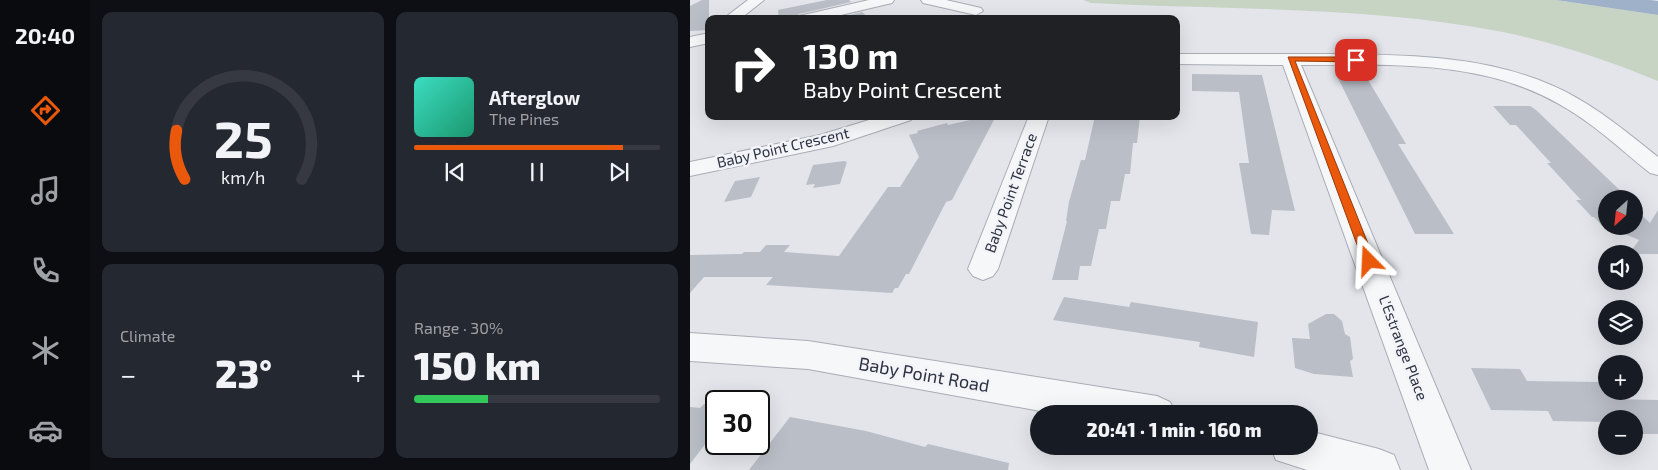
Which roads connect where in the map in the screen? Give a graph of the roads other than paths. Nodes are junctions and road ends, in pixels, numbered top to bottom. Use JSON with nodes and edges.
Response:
{"nodes":[{"id":1,"x":758,"y":0,"type":"edge"},
{"id":2,"x":887,"y":0,"type":"edge"},
{"id":3,"x":928,"y":0,"type":"edge"},
{"id":4,"x":976,"y":11,"type":"dead end"},
{"id":5,"x":736,"y":15,"type":"edge"},
{"id":6,"x":821,"y":15,"type":"edge"},
{"id":7,"x":1180,"y":58,"type":"edge"},
{"id":8,"x":1290,"y":59,"type":"junction"},
{"id":9,"x":891,"y":120,"type":"edge"},
{"id":10,"x":1038,"y":120,"type":"edge"},
{"id":11,"x":1658,"y":168,"type":"edge"},
{"id":12,"x":690,"y":169,"type":"edge"},
{"id":13,"x":983,"y":269,"type":"dead end"},
{"id":14,"x":690,"y":347,"type":"edge"},
{"id":15,"x":1105,"y":405,"type":"edge"},
{"id":16,"x":1318,"y":454,"type":"edge"},
{"id":17,"x":1379,"y":470,"type":"edge"},
{"id":18,"x":1450,"y":470,"type":"edge"}],
"edges":[{"from":1,"to":5,"type":"street"},
{"from":2,"to":6,"type":"street"},
{"from":3,"to":4,"type":"street"},
{"from":7,"to":8,"type":"street"},
{"from":8,"to":11,"type":"street"},
{"from":8,"to":18,"type":"street","name":"L'Estrange Place"},
{"from":9,"to":12,"type":"street","name":"Baby Point Crescent"},
{"from":10,"to":13,"type":"street","name":"Baby Point Terrace"},
{"from":14,"to":15,"type":"street","name":"Baby Point Road"},
{"from":16,"to":17,"type":"street"}]}
